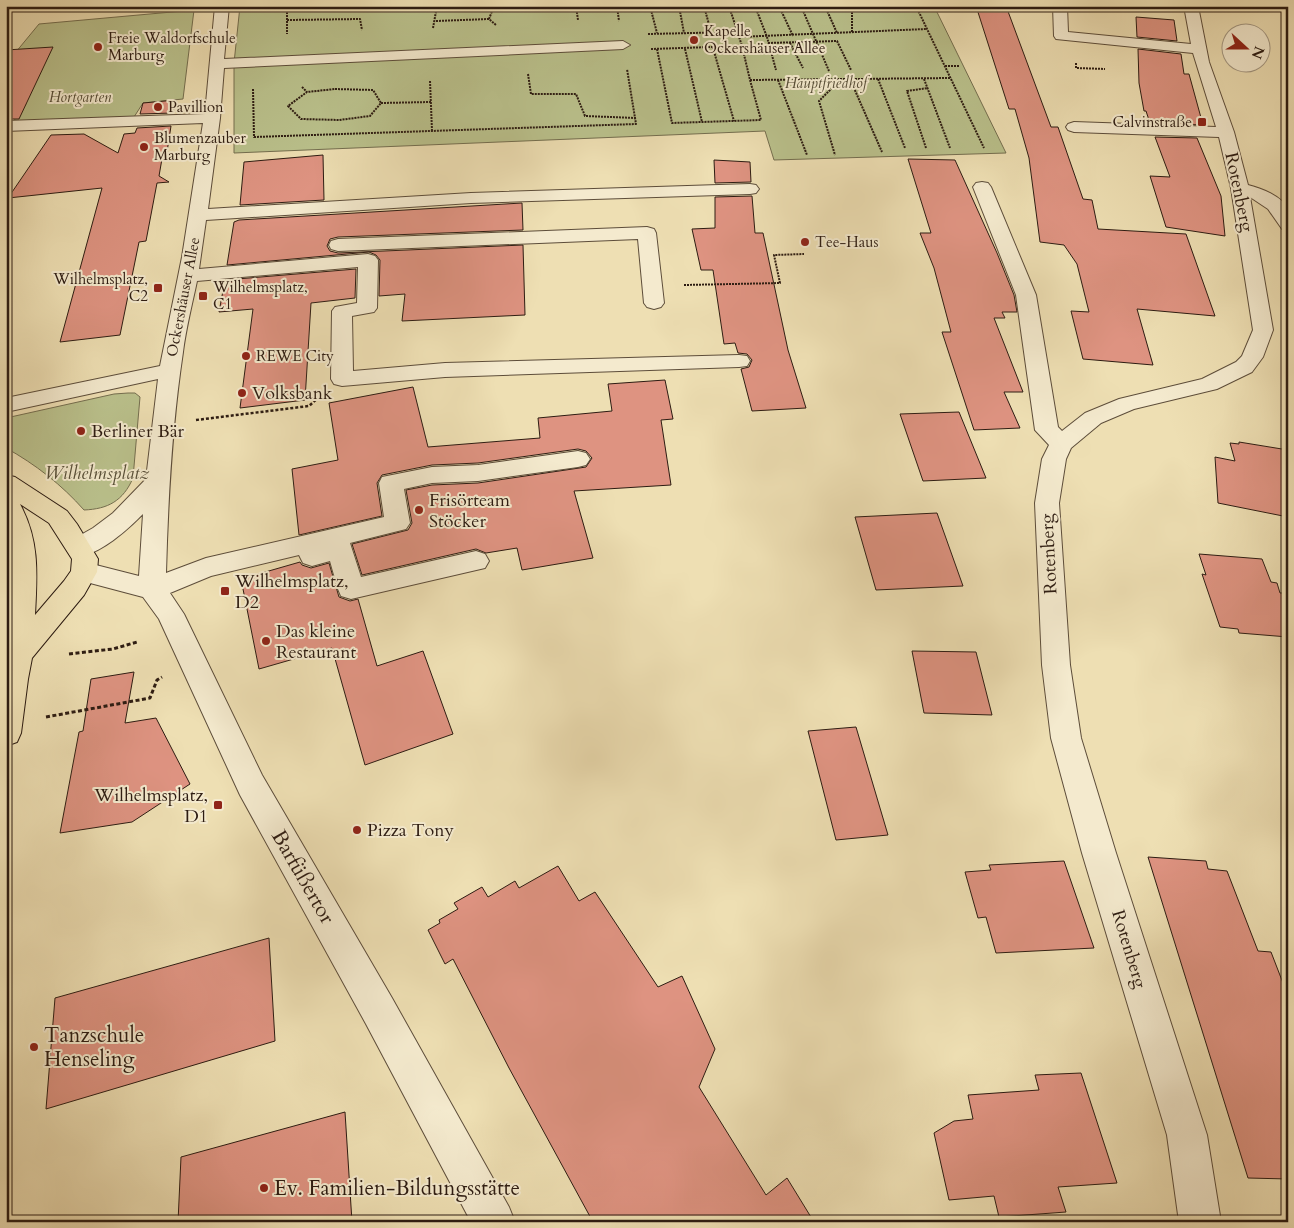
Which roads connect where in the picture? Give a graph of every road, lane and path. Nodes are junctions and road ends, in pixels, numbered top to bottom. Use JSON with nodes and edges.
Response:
{"nodes":[{"id":1,"x":222,"y":6,"type":"edge"},
{"id":2,"x":287,"y":6,"type":"edge"},
{"id":3,"x":650,"y":6,"type":"edge"},
{"id":4,"x":679,"y":6,"type":"edge"},
{"id":5,"x":704,"y":6,"type":"edge"},
{"id":6,"x":729,"y":6,"type":"edge"},
{"id":7,"x":755,"y":6,"type":"edge"},
{"id":8,"x":779,"y":6,"type":"edge"},
{"id":9,"x":801,"y":6,"type":"edge"},
{"id":10,"x":825,"y":6,"type":"edge"},
{"id":11,"x":852,"y":6,"type":"edge"},
{"id":12,"x":916,"y":6,"type":"edge"},
{"id":13,"x":1060,"y":6,"type":"edge"},
{"id":14,"x":1191,"y":6,"type":"edge"},
{"id":15,"x":489,"y":18,"type":"dead end"},
{"id":16,"x":436,"y":21,"type":"dead end"},
{"id":17,"x":926,"y":28,"type":"junction"},
{"id":18,"x":711,"y":32,"type":"junction"},
{"id":19,"x":736,"y":32,"type":"junction"},
{"id":20,"x":852,"y":32,"type":"junction"},
{"id":21,"x":656,"y":33,"type":"junction"},
{"id":22,"x":684,"y":33,"type":"junction"},
{"id":23,"x":837,"y":33,"type":"junction"},
{"id":24,"x":814,"y":34,"type":"junction"},
{"id":25,"x":793,"y":36,"type":"junction"},
{"id":26,"x":1061,"y":36,"type":"junction"},
{"id":27,"x":288,"y":37,"type":"dead end"},
{"id":28,"x":738,"y":37,"type":"junction"},
{"id":29,"x":767,"y":37,"type":"junction"},
{"id":30,"x":816,"y":42,"type":"junction"},
{"id":31,"x":768,"y":43,"type":"junction"},
{"id":32,"x":790,"y":43,"type":"junction"},
{"id":33,"x":623,"y":45,"type":"junction"},
{"id":34,"x":742,"y":46,"type":"junction"},
{"id":35,"x":712,"y":48,"type":"junction"},
{"id":36,"x":657,"y":49,"type":"junction"},
{"id":37,"x":685,"y":49,"type":"junction"},
{"id":38,"x":1199,"y":49,"type":"junction"},
{"id":39,"x":1063,"y":51,"type":"dead end"},
{"id":40,"x":252,"y":62,"type":"junction"},
{"id":41,"x":216,"y":64,"type":"junction"},
{"id":42,"x":945,"y":66,"type":"junction"},
{"id":43,"x":959,"y":66,"type":"dead end"},
{"id":44,"x":803,"y":68,"type":"dead end"},
{"id":45,"x":527,"y":70,"type":"dead end"},
{"id":46,"x":776,"y":70,"type":"dead end"},
{"id":47,"x":851,"y":70,"type":"dead end"},
{"id":48,"x":829,"y":71,"type":"dead end"},
{"id":49,"x":952,"y":78,"type":"junction"},
{"id":50,"x":835,"y":79,"type":"junction"},
{"id":51,"x":850,"y":79,"type":"junction"},
{"id":52,"x":878,"y":79,"type":"junction"},
{"id":53,"x":924,"y":79,"type":"junction"},
{"id":54,"x":750,"y":80,"type":"junction"},
{"id":55,"x":778,"y":80,"type":"junction"},
{"id":56,"x":928,"y":88,"type":"junction"},
{"id":57,"x":431,"y":102,"type":"dead end"},
{"id":58,"x":381,"y":103,"type":"junction"},
{"id":59,"x":212,"y":118,"type":"junction"},
{"id":60,"x":636,"y":118,"type":"junction"},
{"id":61,"x":734,"y":121,"type":"junction"},
{"id":62,"x":702,"y":122,"type":"junction"},
{"id":63,"x":6,"y":126,"type":"edge"},
{"id":64,"x":1074,"y":127,"type":"dead end"},
{"id":65,"x":1226,"y":132,"type":"junction"},
{"id":66,"x":905,"y":148,"type":"dead end"},
{"id":67,"x":926,"y":148,"type":"dead end"},
{"id":68,"x":950,"y":148,"type":"dead end"},
{"id":69,"x":984,"y":148,"type":"dead end"},
{"id":70,"x":882,"y":152,"type":"dead end"},
{"id":71,"x":807,"y":155,"type":"dead end"},
{"id":72,"x":835,"y":156,"type":"dead end"},
{"id":73,"x":982,"y":187,"type":"dead end"},
{"id":74,"x":1240,"y":188,"type":"junction"},
{"id":75,"x":750,"y":190,"type":"dead end"},
{"id":76,"x":198,"y":215,"type":"junction"},
{"id":77,"x":1288,"y":225,"type":"edge"},
{"id":78,"x":324,"y":246,"type":"dead end"},
{"id":79,"x":804,"y":254,"type":"dead end"},
{"id":80,"x":197,"y":263,"type":"junction"},
{"id":81,"x":653,"y":294,"type":"joint"},
{"id":82,"x":739,"y":360,"type":"dead end"},
{"id":83,"x":170,"y":370,"type":"junction"},
{"id":84,"x":342,"y":379,"type":"junction"},
{"id":85,"x":6,"y":405,"type":"edge"},
{"id":86,"x":163,"y":425,"type":"junction"},
{"id":87,"x":1062,"y":444,"type":"junction"},
{"id":88,"x":578,"y":459,"type":"dead end"},
{"id":89,"x":158,"y":480,"type":"junction"},
{"id":90,"x":6,"y":482,"type":"edge"},
{"id":91,"x":6,"y":501,"type":"edge"},
{"id":92,"x":82,"y":560,"type":"junction"},
{"id":93,"x":476,"y":561,"type":"dead end"},
{"id":94,"x":152,"y":589,"type":"junction"},
{"id":95,"x":137,"y":642,"type":"dead end"},
{"id":96,"x":19,"y":654,"type":"junction"},
{"id":97,"x":69,"y":654,"type":"dead end"},
{"id":98,"x":157,"y":680,"type":"dead end"},
{"id":99,"x":62,"y":714,"type":"dead end"},
{"id":100,"x":6,"y":733,"type":"edge"},
{"id":101,"x":494,"y":1222,"type":"edge"},
{"id":102,"x":1200,"y":1222,"type":"edge"}],
"edges":[{"from":1,"to":41,"type":"street","name":"Ockershäuser Allee"},
{"from":2,"to":27,"type":"path"},
{"from":3,"to":21,"type":"path"},
{"from":4,"to":22,"type":"path"},
{"from":5,"to":18,"type":"path"},
{"from":6,"to":19,"type":"path"},
{"from":7,"to":29,"type":"path"},
{"from":8,"to":25,"type":"path"},
{"from":9,"to":24,"type":"path"},
{"from":10,"to":23,"type":"path"},
{"from":11,"to":20,"type":"path"},
{"from":12,"to":17,"type":"path"},
{"from":13,"to":26,"type":"street"},
{"from":14,"to":38,"type":"street","name":"Rotenberg"},
{"from":15,"to":16,"type":"path"},
{"from":17,"to":20,"type":"path"},
{"from":17,"to":42,"type":"path"},
{"from":18,"to":19,"type":"path"},
{"from":18,"to":22,"type":"path"},
{"from":19,"to":28,"type":"path"},
{"from":20,"to":23,"type":"path"},
{"from":21,"to":22,"type":"path"},
{"from":21,"to":33,"type":"path"},
{"from":23,"to":24,"type":"path"},
{"from":24,"to":25,"type":"path"},
{"from":24,"to":30,"type":"path"},
{"from":25,"to":29,"type":"path"},
{"from":26,"to":38,"type":"street"},
{"from":26,"to":39,"type":"street"},
{"from":28,"to":29,"type":"path"},
{"from":28,"to":34,"type":"path"},
{"from":29,"to":31,"type":"path"},
{"from":30,"to":32,"type":"path"},
{"from":30,"to":47,"type":"path"},
{"from":30,"to":48,"type":"path"},
{"from":31,"to":32,"type":"path"},
{"from":31,"to":46,"type":"path"},
{"from":32,"to":44,"type":"path"},
{"from":33,"to":36,"type":"path"},
{"from":33,"to":40,"type":"street"},
{"from":33,"to":60,"type":"path"},
{"from":34,"to":35,"type":"path"},
{"from":34,"to":54,"type":"path"},
{"from":35,"to":37,"type":"path"},
{"from":35,"to":61,"type":"path"},
{"from":36,"to":37,"type":"path"},
{"from":36,"to":62,"type":"path"},
{"from":37,"to":62,"type":"path"},
{"from":38,"to":65,"type":"street","name":"Rotenberg"},
{"from":40,"to":41,"type":"street"},
{"from":40,"to":60,"type":"path"},
{"from":41,"to":59,"type":"street","name":"Ockershäuser Allee"},
{"from":42,"to":43,"type":"path"},
{"from":42,"to":49,"type":"path"},
{"from":45,"to":60,"type":"path"},
{"from":49,"to":53,"type":"path"},
{"from":49,"to":69,"type":"path"},
{"from":50,"to":51,"type":"path"},
{"from":50,"to":55,"type":"path"},
{"from":50,"to":72,"type":"path"},
{"from":51,"to":52,"type":"path"},
{"from":51,"to":70,"type":"path"},
{"from":52,"to":53,"type":"path"},
{"from":52,"to":66,"type":"path"},
{"from":53,"to":56,"type":"path"},
{"from":54,"to":55,"type":"path"},
{"from":54,"to":61,"type":"path"},
{"from":55,"to":71,"type":"path"},
{"from":56,"to":67,"type":"path"},
{"from":56,"to":68,"type":"path"},
{"from":57,"to":58,"type":"path"},
{"from":58,"to":58,"type":"path"},
{"from":59,"to":63,"type":"street"},
{"from":59,"to":76,"type":"street","name":"Ockershäuser Allee"},
{"from":61,"to":62,"type":"path"},
{"from":64,"to":65,"type":"street"},
{"from":65,"to":74,"type":"street","name":"Rotenberg"},
{"from":73,"to":87,"type":"street"},
{"from":74,"to":77,"type":"street"},
{"from":74,"to":87,"type":"street","name":"Rotenberg"},
{"from":75,"to":76,"type":"street"},
{"from":76,"to":80,"type":"street","name":"Ockershäuser Allee"},
{"from":78,"to":81,"type":"street"},
{"from":79,"to":81,"type":"path"},
{"from":80,"to":83,"type":"street","name":"Ockershäuser Allee"},
{"from":80,"to":84,"type":"street"},
{"from":82,"to":84,"type":"street"},
{"from":83,"to":85,"type":"street"},
{"from":83,"to":86,"type":"street","name":"Ockershäuser Allee"},
{"from":84,"to":86,"type":"path"},
{"from":86,"to":89,"type":"street","name":"Ockershäuser Allee"},
{"from":87,"to":102,"type":"street","name":"Rotenberg"},
{"from":88,"to":94,"type":"street"},
{"from":89,"to":92,"type":"street"},
{"from":89,"to":94,"type":"street","name":"Ockershäuser Allee"},
{"from":90,"to":92,"type":"main road"},
{"from":91,"to":96,"type":"main road"},
{"from":92,"to":94,"type":"street"},
{"from":92,"to":96,"type":"main road"},
{"from":93,"to":94,"type":"street"},
{"from":94,"to":101,"type":"street","name":"Barfüßertor"},
{"from":95,"to":97,"type":"path"},
{"from":96,"to":100,"type":"main road"},
{"from":98,"to":99,"type":"path"}]}
